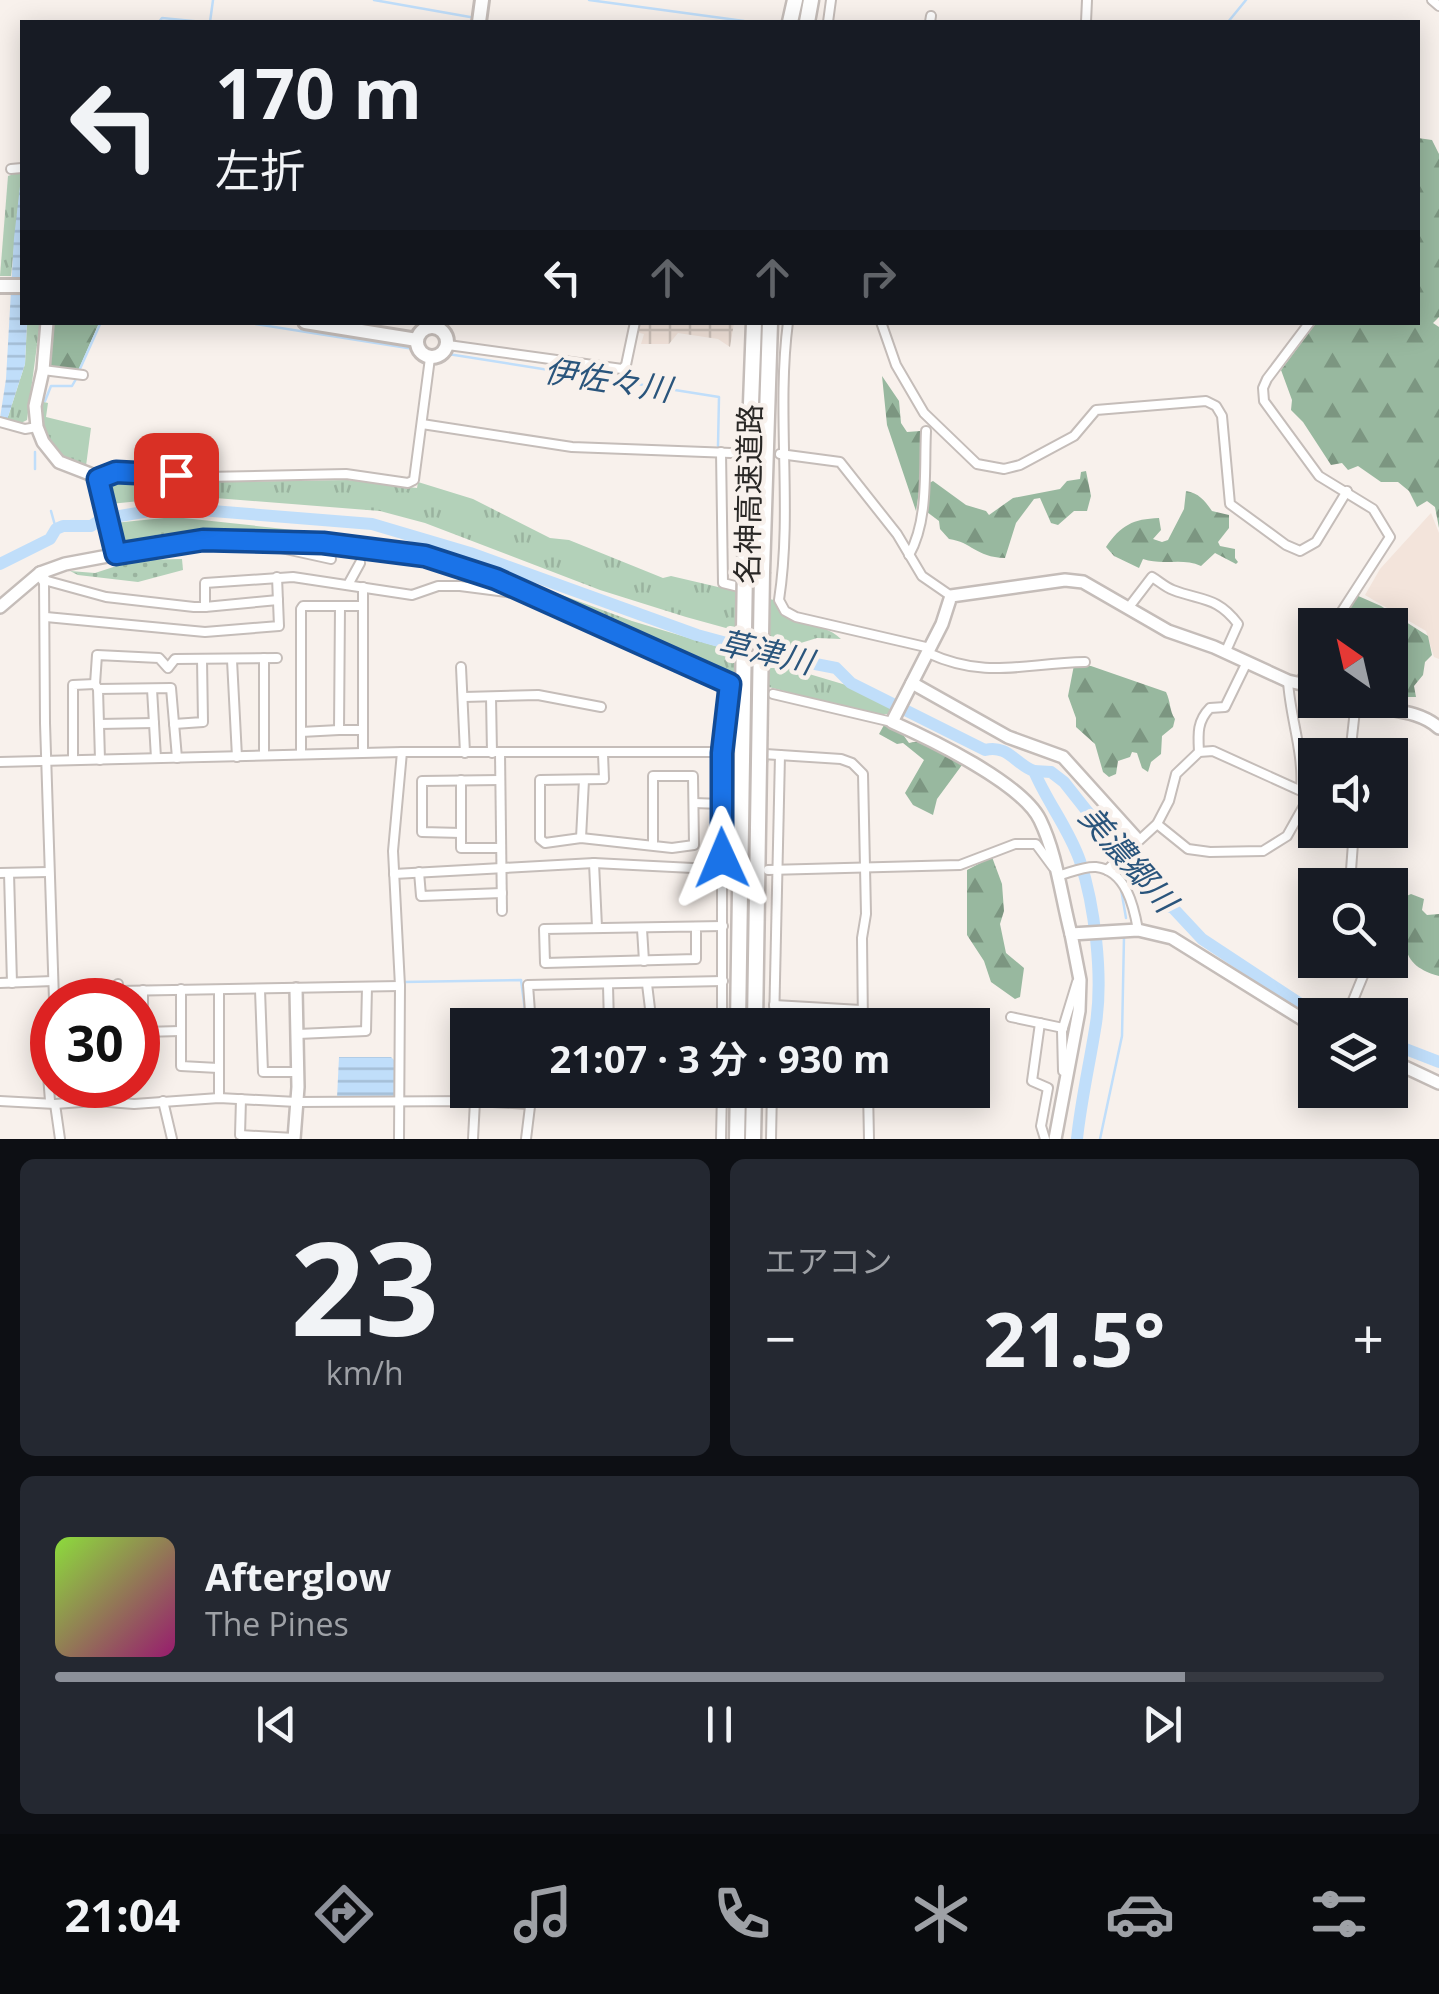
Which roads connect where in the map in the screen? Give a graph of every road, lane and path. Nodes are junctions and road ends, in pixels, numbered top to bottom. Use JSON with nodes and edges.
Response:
{"nodes":[{"id":1,"x":1432,"y":0,"type":"edge"},
{"id":2,"x":1439,"y":6,"type":"edge"},
{"id":3,"x":20,"y":168,"type":"edge"},
{"id":4,"x":12,"y":170,"type":"dead end"},
{"id":5,"x":47,"y":325,"type":"edge"},
{"id":6,"x":324,"y":325,"type":"edge"},
{"id":7,"x":434,"y":325,"type":"edge"},
{"id":8,"x":634,"y":325,"type":"edge"},
{"id":9,"x":754,"y":325,"type":"edge"},
{"id":10,"x":770,"y":325,"type":"edge"},
{"id":11,"x":788,"y":325,"type":"edge"},
{"id":12,"x":882,"y":325,"type":"edge"},
{"id":13,"x":1308,"y":325,"type":"edge"},
{"id":14,"x":417,"y":340,"type":"junction"},
{"id":15,"x":448,"y":345,"type":"junction"},
{"id":16,"x":430,"y":358,"type":"junction"},
{"id":17,"x":43,"y":370,"type":"junction"},
{"id":18,"x":83,"y":375,"type":"dead end"},
{"id":19,"x":0,"y":422,"type":"edge"},
{"id":20,"x":422,"y":424,"type":"junction"},
{"id":21,"x":37,"y":428,"type":"junction"},
{"id":22,"x":926,"y":431,"type":"dead end"},
{"id":23,"x":783,"y":455,"type":"junction"},
{"id":24,"x":98,"y":479,"type":"junction"},
{"id":25,"x":1347,"y":490,"type":"junction"},
{"id":26,"x":265,"y":543,"type":"junction"},
{"id":27,"x":323,"y":543,"type":"joint"},
{"id":28,"x":116,"y":554,"type":"junction"},
{"id":29,"x":909,"y":555,"type":"junction"},
{"id":30,"x":331,"y":559,"type":"dead end"},
{"id":31,"x":360,"y":563,"type":"dead end"},
{"id":32,"x":42,"y":577,"type":"junction"},
{"id":33,"x":277,"y":577,"type":"junction"},
{"id":34,"x":349,"y":583,"type":"junction"},
{"id":35,"x":363,"y":587,"type":"junction"},
{"id":36,"x":530,"y":595,"type":"junction"},
{"id":37,"x":780,"y":596,"type":"junction"},
{"id":38,"x":951,"y":596,"type":"junction"},
{"id":39,"x":278,"y":600,"type":"junction"},
{"id":40,"x":130,"y":601,"type":"junction"},
{"id":41,"x":340,"y":606,"type":"junction"},
{"id":42,"x":361,"y":606,"type":"junction"},
{"id":43,"x":0,"y":607,"type":"edge"},
{"id":44,"x":205,"y":607,"type":"junction"},
{"id":45,"x":1128,"y":607,"type":"junction"},
{"id":46,"x":1343,"y":608,"type":"edge"},
{"id":47,"x":46,"y":617,"type":"junction"},
{"id":48,"x":127,"y":624,"type":"junction"},
{"id":49,"x":928,"y":653,"type":"junction"},
{"id":50,"x":1225,"y":653,"type":"junction"},
{"id":51,"x":264,"y":658,"type":"junction"},
{"id":52,"x":276,"y":658,"type":"dead end"},
{"id":53,"x":202,"y":659,"type":"junction"},
{"id":54,"x":232,"y":660,"type":"junction"},
{"id":55,"x":1085,"y":662,"type":"dead end"},
{"id":56,"x":1246,"y":664,"type":"junction"},
{"id":57,"x":461,"y":667,"type":"dead end"},
{"id":58,"x":168,"y":668,"type":"junction"},
{"id":59,"x":1298,"y":677,"type":"edge"},
{"id":60,"x":912,"y":682,"type":"junction"},
{"id":61,"x":1294,"y":683,"type":"junction"},
{"id":62,"x":1298,"y":684,"type":"edge"},
{"id":63,"x":96,"y":686,"type":"junction"},
{"id":64,"x":171,"y":688,"type":"junction"},
{"id":65,"x":152,"y":689,"type":"junction"},
{"id":66,"x":773,"y":694,"type":"dead end"},
{"id":67,"x":464,"y":696,"type":"junction"},
{"id":68,"x":491,"y":697,"type":"junction"},
{"id":69,"x":601,"y":707,"type":"dead end"},
{"id":70,"x":1408,"y":713,"type":"edge"},
{"id":71,"x":894,"y":718,"type":"junction"},
{"id":72,"x":98,"y":724,"type":"junction"},
{"id":73,"x":154,"y":724,"type":"junction"},
{"id":74,"x":174,"y":724,"type":"junction"},
{"id":75,"x":1439,"y":728,"type":"edge"},
{"id":76,"x":340,"y":730,"type":"junction"},
{"id":77,"x":361,"y":730,"type":"junction"},
{"id":78,"x":301,"y":732,"type":"junction"},
{"id":79,"x":363,"y":752,"type":"junction"},
{"id":80,"x":402,"y":752,"type":"junction"},
{"id":81,"x":1198,"y":752,"type":"junction"},
{"id":82,"x":1298,"y":752,"type":"edge"},
{"id":83,"x":301,"y":753,"type":"junction"},
{"id":84,"x":465,"y":753,"type":"junction"},
{"id":85,"x":496,"y":753,"type":"junction"},
{"id":86,"x":722,"y":753,"type":"junction"},
{"id":87,"x":603,"y":754,"type":"junction"},
{"id":88,"x":780,"y":754,"type":"junction"},
{"id":89,"x":264,"y":756,"type":"junction"},
{"id":90,"x":237,"y":757,"type":"junction"},
{"id":91,"x":156,"y":758,"type":"junction"},
{"id":92,"x":177,"y":758,"type":"junction"},
{"id":93,"x":73,"y":760,"type":"junction"},
{"id":94,"x":100,"y":760,"type":"junction"},
{"id":95,"x":0,"y":762,"type":"edge"},
{"id":96,"x":46,"y":762,"type":"junction"},
{"id":97,"x":460,"y":780,"type":"junction"},
{"id":98,"x":500,"y":780,"type":"junction"},
{"id":99,"x":584,"y":780,"type":"junction"},
{"id":100,"x":1298,"y":788,"type":"edge"},
{"id":101,"x":694,"y":803,"type":"junction"},
{"id":102,"x":722,"y":804,"type":"junction"},
{"id":103,"x":1298,"y":818,"type":"edge"},
{"id":104,"x":1158,"y":824,"type":"junction"},
{"id":105,"x":461,"y":832,"type":"junction"},
{"id":106,"x":581,"y":838,"type":"junction"},
{"id":107,"x":1134,"y":842,"type":"junction"},
{"id":108,"x":653,"y":845,"type":"junction"},
{"id":109,"x":500,"y":848,"type":"junction"},
{"id":110,"x":594,"y":863,"type":"junction"},
{"id":111,"x":1109,"y":867,"type":"junction"},
{"id":112,"x":500,"y":868,"type":"junction"},
{"id":113,"x":866,"y":869,"type":"junction"},
{"id":114,"x":773,"y":870,"type":"junction"},
{"id":115,"x":728,"y":871,"type":"junction"},
{"id":116,"x":49,"y":872,"type":"junction"},
{"id":117,"x":419,"y":872,"type":"junction"},
{"id":118,"x":5,"y":873,"type":"edge"},
{"id":119,"x":1060,"y":873,"type":"junction"},
{"id":120,"x":394,"y":874,"type":"junction"},
{"id":121,"x":502,"y":893,"type":"junction"},
{"id":122,"x":502,"y":912,"type":"dead end"},
{"id":123,"x":724,"y":926,"type":"junction"},
{"id":124,"x":598,"y":927,"type":"junction"},
{"id":125,"x":696,"y":927,"type":"junction"},
{"id":126,"x":642,"y":929,"type":"junction"},
{"id":127,"x":1138,"y":930,"type":"junction"},
{"id":128,"x":1077,"y":933,"type":"junction"},
{"id":129,"x":644,"y":961,"type":"junction"},
{"id":130,"x":602,"y":962,"type":"junction"},
{"id":131,"x":53,"y":978,"type":"edge"},
{"id":132,"x":1080,"y":980,"type":"junction"},
{"id":133,"x":723,"y":981,"type":"junction"},
{"id":134,"x":30,"y":982,"type":"edge"},
{"id":135,"x":0,"y":983,"type":"edge"},
{"id":136,"x":12,"y":983,"type":"junction"},
{"id":137,"x":647,"y":984,"type":"junction"},
{"id":138,"x":605,"y":985,"type":"junction"},
{"id":139,"x":400,"y":986,"type":"junction"},
{"id":140,"x":367,"y":987,"type":"junction"},
{"id":141,"x":181,"y":988,"type":"junction"},
{"id":142,"x":160,"y":989,"type":"edge"},
{"id":143,"x":296,"y":989,"type":"junction"},
{"id":144,"x":219,"y":990,"type":"junction"},
{"id":145,"x":260,"y":990,"type":"junction"},
{"id":146,"x":774,"y":1005,"type":"joint"},
{"id":147,"x":530,"y":1008,"type":"edge"},
{"id":148,"x":607,"y":1008,"type":"edge"},
{"id":149,"x":650,"y":1008,"type":"edge"},
{"id":150,"x":722,"y":1008,"type":"edge"},
{"id":151,"x":738,"y":1008,"type":"edge"},
{"id":152,"x":755,"y":1008,"type":"edge"},
{"id":153,"x":826,"y":1008,"type":"edge"},
{"id":154,"x":861,"y":1008,"type":"edge"},
{"id":155,"x":1011,"y":1016,"type":"dead end"},
{"id":156,"x":1298,"y":1017,"type":"edge"},
{"id":157,"x":1040,"y":1022,"type":"junction"},
{"id":158,"x":1063,"y":1028,"type":"junction"},
{"id":159,"x":180,"y":1031,"type":"junction"},
{"id":160,"x":160,"y":1032,"type":"edge"},
{"id":161,"x":298,"y":1034,"type":"junction"},
{"id":162,"x":218,"y":1068,"type":"junction"},
{"id":163,"x":1408,"y":1068,"type":"edge"},
{"id":164,"x":298,"y":1072,"type":"junction"},
{"id":165,"x":1439,"y":1083,"type":"edge"},
{"id":166,"x":1067,"y":1084,"type":"junction"},
{"id":167,"x":220,"y":1098,"type":"junction"},
{"id":168,"x":241,"y":1099,"type":"junction"},
{"id":169,"x":164,"y":1100,"type":"junction"},
{"id":170,"x":0,"y":1101,"type":"edge"},
{"id":171,"x":160,"y":1101,"type":"edge"},
{"id":172,"x":30,"y":1102,"type":"edge"},
{"id":173,"x":298,"y":1102,"type":"junction"},
{"id":174,"x":450,"y":1102,"type":"edge"},
{"id":175,"x":401,"y":1103,"type":"junction"},
{"id":176,"x":53,"y":1108,"type":"edge"},
{"id":177,"x":474,"y":1108,"type":"edge"},
{"id":178,"x":529,"y":1108,"type":"edge"},
{"id":179,"x":722,"y":1108,"type":"edge"},
{"id":180,"x":738,"y":1108,"type":"edge"},
{"id":181,"x":754,"y":1108,"type":"edge"},
{"id":182,"x":772,"y":1108,"type":"edge"},
{"id":183,"x":868,"y":1108,"type":"edge"},
{"id":184,"x":294,"y":1138,"type":"edge"},
{"id":185,"x":60,"y":1139,"type":"edge"},
{"id":186,"x":172,"y":1139,"type":"edge"},
{"id":187,"x":399,"y":1139,"type":"edge"},
{"id":188,"x":474,"y":1139,"type":"edge"},
{"id":189,"x":526,"y":1139,"type":"edge"},
{"id":190,"x":721,"y":1139,"type":"edge"},
{"id":191,"x":737,"y":1139,"type":"edge"},
{"id":192,"x":753,"y":1139,"type":"edge"},
{"id":193,"x":771,"y":1139,"type":"edge"},
{"id":194,"x":868,"y":1139,"type":"edge"},
{"id":195,"x":1044,"y":1139,"type":"edge"},
{"id":196,"x":1055,"y":1139,"type":"edge"}],
"edges":[{"from":1,"to":2,"type":"street"},
{"from":3,"to":4,"type":"street"},
{"from":5,"to":17,"type":"street"},
{"from":6,"to":14,"type":"main road"},
{"from":7,"to":14,"type":"main road"},
{"from":7,"to":15,"type":"main road"},
{"from":8,"to":15,"type":"street"},
{"from":9,"to":151,"type":"highway","name":"名神高速道路","bridge":true},
{"from":10,"to":152,"type":"highway","name":"名神高速道路","bridge":true},
{"from":11,"to":23,"type":"street"},
{"from":12,"to":25,"type":"street"},
{"from":13,"to":25,"type":"street"},
{"from":14,"to":16,"type":"main road"},
{"from":15,"to":16,"type":"main road"},
{"from":16,"to":20,"type":"street"},
{"from":17,"to":18,"type":"street"},
{"from":17,"to":21,"type":"street"},
{"from":19,"to":21,"type":"street"},
{"from":20,"to":24,"type":"street"},
{"from":20,"to":37,"type":"street"},
{"from":21,"to":24,"type":"street"},
{"from":22,"to":29,"type":"street"},
{"from":23,"to":29,"type":"street"},
{"from":23,"to":37,"type":"street"},
{"from":24,"to":28,"type":"street"},
{"from":25,"to":46,"type":"street"},
{"from":26,"to":27,"type":"street"},
{"from":26,"to":28,"type":"street"},
{"from":26,"to":30,"type":"street"},
{"from":27,"to":36,"type":"street"},
{"from":28,"to":32,"type":"street"},
{"from":29,"to":38,"type":"street"},
{"from":31,"to":34,"type":"street"},
{"from":32,"to":40,"type":"street"},
{"from":32,"to":43,"type":"street"},
{"from":32,"to":47,"type":"street"},
{"from":33,"to":34,"type":"street"},
{"from":33,"to":39,"type":"street"},
{"from":33,"to":44,"type":"street"},
{"from":34,"to":35,"type":"street"},
{"from":35,"to":36,"type":"street"},
{"from":35,"to":42,"type":"street"},
{"from":36,"to":86,"type":"street"},
{"from":37,"to":49,"type":"street"},
{"from":38,"to":45,"type":"street"},
{"from":38,"to":49,"type":"street"},
{"from":39,"to":44,"type":"street"},
{"from":39,"to":48,"type":"street"},
{"from":40,"to":44,"type":"street"},
{"from":40,"to":48,"type":"street"},
{"from":41,"to":42,"type":"street"},
{"from":41,"to":76,"type":"street"},
{"from":41,"to":78,"type":"street"},
{"from":42,"to":77,"type":"street"},
{"from":45,"to":50,"type":"street"},
{"from":45,"to":50,"type":"street"},
{"from":47,"to":48,"type":"street"},
{"from":47,"to":96,"type":"street"},
{"from":49,"to":55,"type":"street"},
{"from":49,"to":60,"type":"street"},
{"from":50,"to":56,"type":"street"},
{"from":51,"to":52,"type":"street"},
{"from":51,"to":54,"type":"street"},
{"from":51,"to":89,"type":"street"},
{"from":53,"to":54,"type":"street"},
{"from":53,"to":58,"type":"street"},
{"from":53,"to":74,"type":"street"},
{"from":54,"to":90,"type":"street"},
{"from":56,"to":61,"type":"street"},
{"from":56,"to":81,"type":"street"},
{"from":57,"to":67,"type":"street"},
{"from":58,"to":63,"type":"street"},
{"from":58,"to":64,"type":"street"},
{"from":59,"to":61,"type":"street"},
{"from":60,"to":71,"type":"street"},
{"from":60,"to":107,"type":"street"},
{"from":61,"to":62,"type":"street"},
{"from":61,"to":82,"type":"street"},
{"from":63,"to":65,"type":"street"},
{"from":63,"to":72,"type":"street"},
{"from":63,"to":93,"type":"street"},
{"from":64,"to":65,"type":"street"},
{"from":64,"to":74,"type":"street"},
{"from":65,"to":73,"type":"street"},
{"from":66,"to":71,"type":"street"},
{"from":67,"to":68,"type":"street"},
{"from":67,"to":84,"type":"street"},
{"from":68,"to":69,"type":"street"},
{"from":68,"to":85,"type":"street"},
{"from":70,"to":75,"type":"street"},
{"from":71,"to":119,"type":"street"},
{"from":72,"to":73,"type":"street"},
{"from":72,"to":94,"type":"street"},
{"from":73,"to":91,"type":"street"},
{"from":74,"to":92,"type":"street"},
{"from":76,"to":77,"type":"street"},
{"from":76,"to":78,"type":"street"},
{"from":77,"to":79,"type":"street"},
{"from":78,"to":83,"type":"street"},
{"from":79,"to":80,"type":"street"},
{"from":79,"to":83,"type":"street"},
{"from":80,"to":84,"type":"street"},
{"from":80,"to":120,"type":"street"},
{"from":81,"to":100,"type":"street"},
{"from":81,"to":104,"type":"street"},
{"from":83,"to":89,"type":"street"},
{"from":84,"to":85,"type":"street"},
{"from":85,"to":87,"type":"street"},
{"from":85,"to":98,"type":"street"},
{"from":86,"to":87,"type":"street"},
{"from":86,"to":88,"type":"street"},
{"from":86,"to":102,"type":"street"},
{"from":87,"to":99,"type":"street"},
{"from":88,"to":113,"type":"street"},
{"from":88,"to":114,"type":"street"},
{"from":89,"to":90,"type":"street"},
{"from":90,"to":92,"type":"street"},
{"from":91,"to":92,"type":"street"},
{"from":91,"to":94,"type":"street"},
{"from":93,"to":94,"type":"street"},
{"from":93,"to":96,"type":"street"},
{"from":95,"to":96,"type":"street"},
{"from":96,"to":116,"type":"street"},
{"from":97,"to":98,"type":"street"},
{"from":97,"to":105,"type":"street"},
{"from":97,"to":105,"type":"street"},
{"from":98,"to":109,"type":"street"},
{"from":99,"to":106,"type":"street"},
{"from":99,"to":106,"type":"street"},
{"from":101,"to":102,"type":"street"},
{"from":101,"to":108,"type":"street"},
{"from":101,"to":108,"type":"street"},
{"from":102,"to":115,"type":"street"},
{"from":103,"to":104,"type":"street"},
{"from":104,"to":107,"type":"street"},
{"from":105,"to":109,"type":"street"},
{"from":106,"to":108,"type":"street"},
{"from":107,"to":111,"type":"street"},
{"from":109,"to":112,"type":"street"},
{"from":110,"to":112,"type":"street"},
{"from":110,"to":115,"type":"street"},
{"from":110,"to":124,"type":"street"},
{"from":111,"to":119,"type":"street"},
{"from":111,"to":127,"type":"street"},
{"from":112,"to":117,"type":"street"},
{"from":112,"to":121,"type":"street"},
{"from":113,"to":114,"type":"street"},
{"from":113,"to":119,"type":"street"},
{"from":113,"to":154,"type":"street"},
{"from":114,"to":146,"type":"street"},
{"from":115,"to":123,"type":"street"},
{"from":116,"to":118,"type":"street"},
{"from":116,"to":131,"type":"street"},
{"from":117,"to":120,"type":"street"},
{"from":117,"to":121,"type":"street"},
{"from":118,"to":136,"type":"street"},
{"from":119,"to":128,"type":"street"},
{"from":120,"to":139,"type":"street"},
{"from":121,"to":122,"type":"street"},
{"from":123,"to":125,"type":"street"},
{"from":123,"to":133,"type":"street"},
{"from":124,"to":126,"type":"street"},
{"from":124,"to":130,"type":"street"},
{"from":125,"to":126,"type":"street"},
{"from":125,"to":129,"type":"street"},
{"from":126,"to":129,"type":"street"},
{"from":127,"to":128,"type":"street"},
{"from":127,"to":156,"type":"street"},
{"from":128,"to":132,"type":"street"},
{"from":129,"to":130,"type":"street"},
{"from":130,"to":138,"type":"street"},
{"from":132,"to":158,"type":"street"},
{"from":132,"to":166,"type":"street"},
{"from":133,"to":137,"type":"street"},
{"from":133,"to":150,"type":"street"},
{"from":134,"to":136,"type":"street"},
{"from":135,"to":136,"type":"street"},
{"from":137,"to":138,"type":"street"},
{"from":137,"to":149,"type":"street"},
{"from":138,"to":147,"type":"street"},
{"from":138,"to":148,"type":"street"},
{"from":139,"to":140,"type":"street"},
{"from":139,"to":175,"type":"street"},
{"from":140,"to":143,"type":"street"},
{"from":140,"to":161,"type":"street"},
{"from":141,"to":142,"type":"street"},
{"from":141,"to":144,"type":"street"},
{"from":141,"to":159,"type":"street"},
{"from":143,"to":145,"type":"street"},
{"from":143,"to":161,"type":"street"},
{"from":144,"to":145,"type":"street"},
{"from":144,"to":162,"type":"street"},
{"from":145,"to":164,"type":"street"},
{"from":146,"to":153,"type":"street"},
{"from":155,"to":157,"type":"street"},
{"from":157,"to":158,"type":"street"},
{"from":157,"to":195,"type":"street"},
{"from":158,"to":166,"type":"street"},
{"from":159,"to":160,"type":"street"},
{"from":159,"to":162,"type":"street"},
{"from":161,"to":164,"type":"street"},
{"from":162,"to":167,"type":"street"},
{"from":163,"to":165,"type":"street"},
{"from":164,"to":173,"type":"street"},
{"from":166,"to":196,"type":"street"},
{"from":167,"to":168,"type":"street"},
{"from":167,"to":169,"type":"street"},
{"from":168,"to":173,"type":"street"},
{"from":168,"to":184,"type":"street"},
{"from":169,"to":171,"type":"street"},
{"from":169,"to":186,"type":"street"},
{"from":170,"to":172,"type":"street"},
{"from":173,"to":175,"type":"street"},
{"from":173,"to":184,"type":"street"},
{"from":174,"to":175,"type":"street"},
{"from":175,"to":187,"type":"street"},
{"from":176,"to":185,"type":"street"},
{"from":177,"to":188,"type":"street"},
{"from":178,"to":189,"type":"street"},
{"from":179,"to":190,"type":"street"},
{"from":180,"to":191,"type":"highway"},
{"from":181,"to":192,"type":"highway"},
{"from":182,"to":193,"type":"street"},
{"from":183,"to":194,"type":"street"}]}
